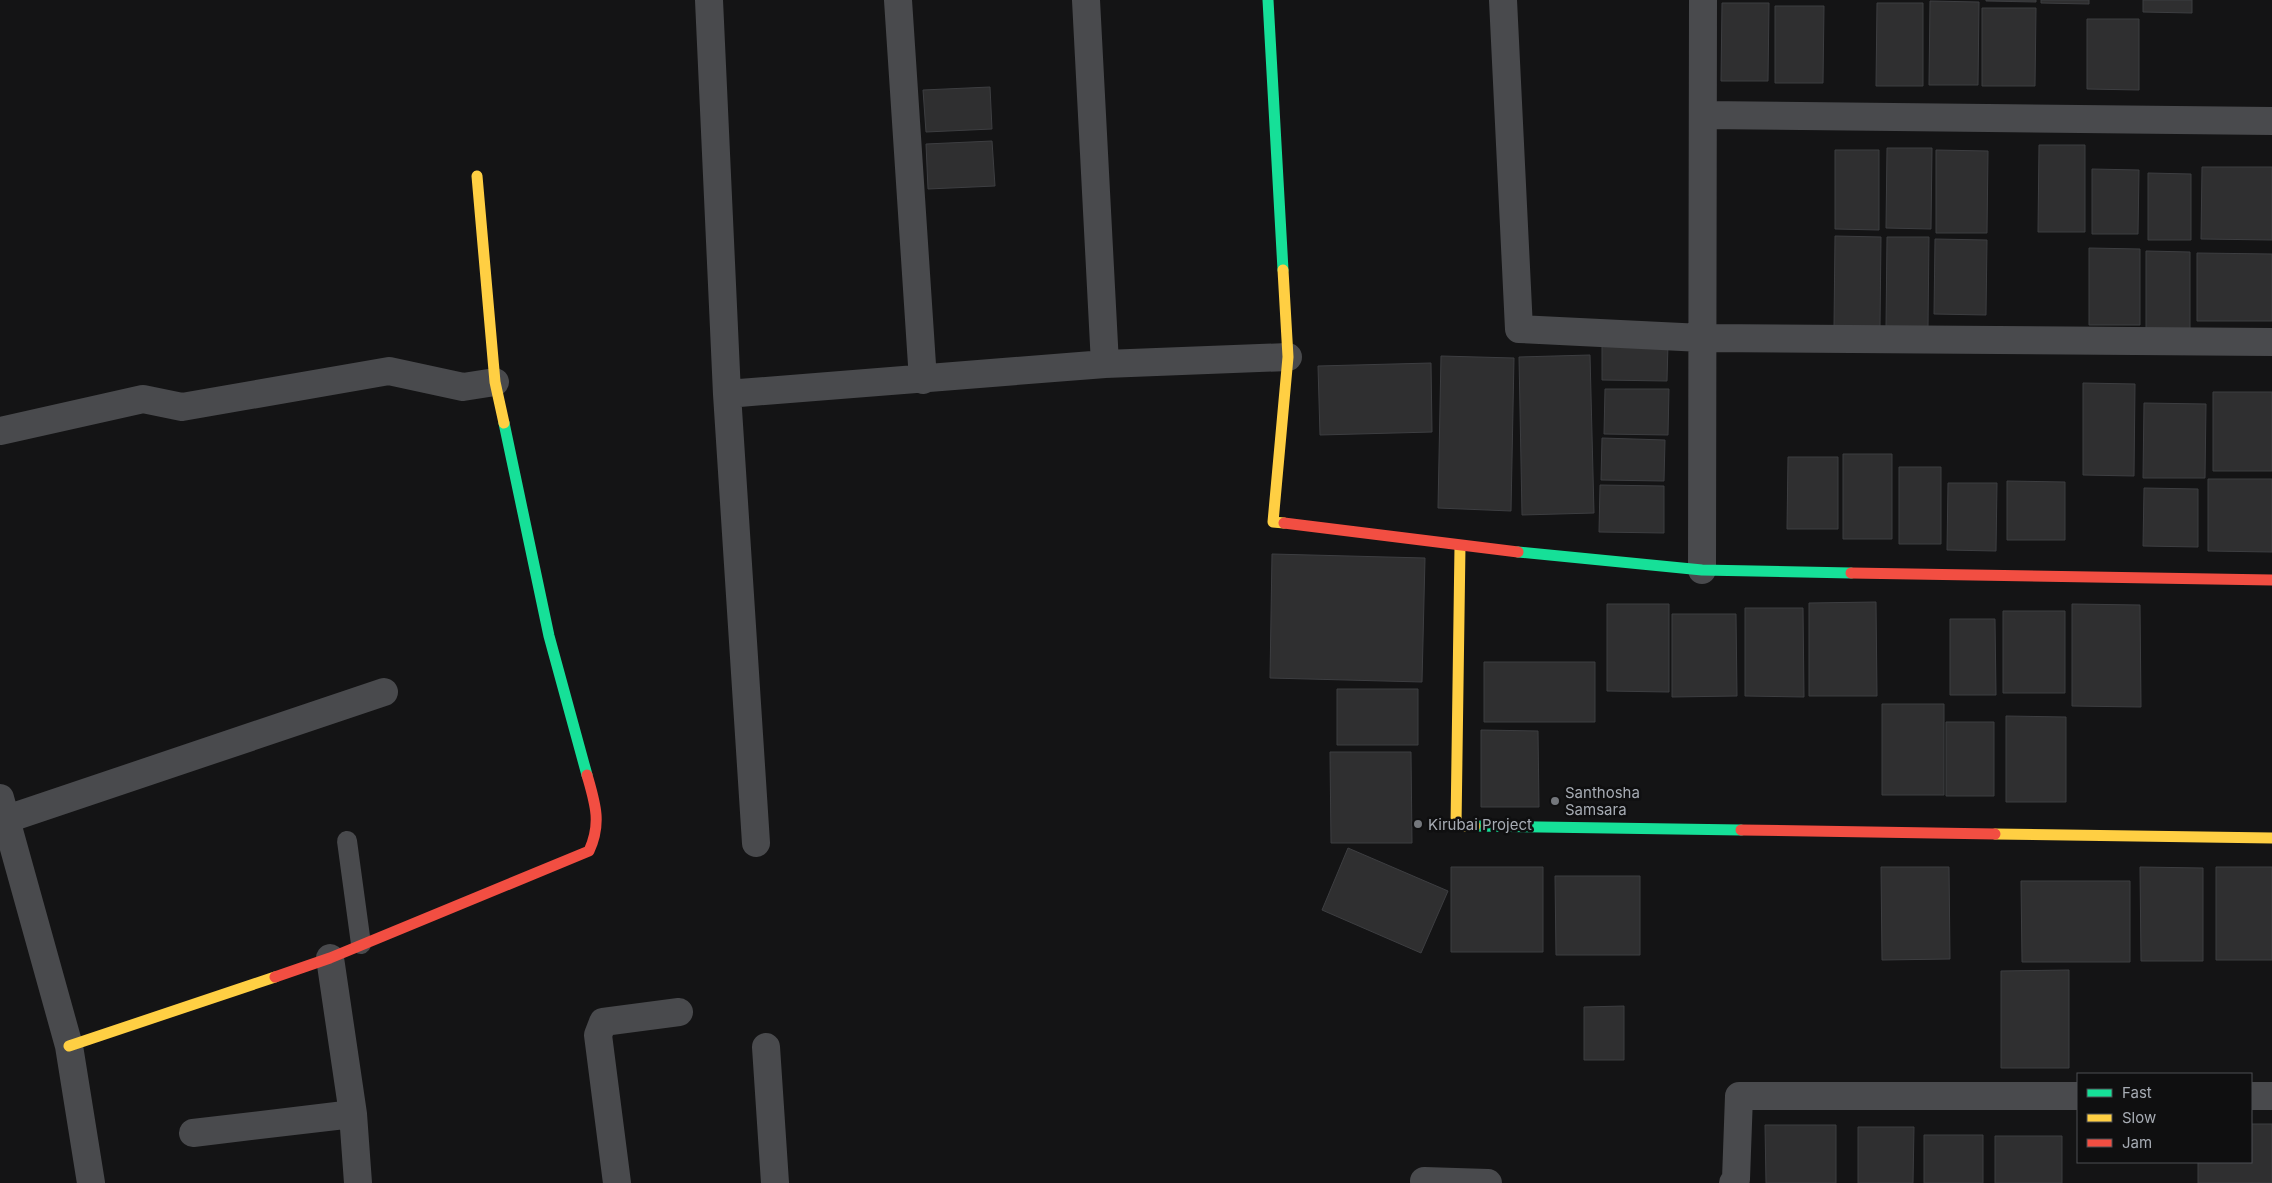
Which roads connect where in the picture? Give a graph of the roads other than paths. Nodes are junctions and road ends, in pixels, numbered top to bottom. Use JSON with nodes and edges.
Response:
{"nodes":[{"id":1,"x":709,"y":0,"type":"edge"},
{"id":2,"x":898,"y":0,"type":"edge"},
{"id":3,"x":1086,"y":0,"type":"edge"},
{"id":4,"x":1268,"y":0,"type":"edge"},
{"id":5,"x":1503,"y":0,"type":"edge"},
{"id":6,"x":1703,"y":0,"type":"edge"},
{"id":7,"x":1703,"y":115,"type":"junction"},
{"id":8,"x":2272,"y":121,"type":"edge"},
{"id":9,"x":477,"y":176,"type":"dead end"},
{"id":10,"x":1702,"y":338,"type":"junction"},
{"id":11,"x":2272,"y":342,"type":"edge"},
{"id":12,"x":1288,"y":357,"type":"junction"},
{"id":13,"x":1105,"y":364,"type":"junction"},
{"id":14,"x":923,"y":380,"type":"junction"},
{"id":15,"x":495,"y":382,"type":"junction"},
{"id":16,"x":727,"y":394,"type":"junction"},
{"id":17,"x":0,"y":430,"type":"edge"},
{"id":18,"x":1460,"y":546,"type":"junction"},
{"id":19,"x":1702,"y":570,"type":"junction"},
{"id":20,"x":2272,"y":580,"type":"edge"},
{"id":21,"x":384,"y":692,"type":"dead end"},
{"id":22,"x":4,"y":809,"type":"edge"},
{"id":23,"x":2272,"y":838,"type":"edge"},
{"id":24,"x":347,"y":842,"type":"dead end"},
{"id":25,"x":756,"y":843,"type":"dead end"},
{"id":26,"x":361,"y":944,"type":"junction"},
{"id":27,"x":330,"y":958,"type":"junction"},
{"id":28,"x":679,"y":1012,"type":"dead end"},
{"id":29,"x":69,"y":1046,"type":"junction"},
{"id":30,"x":766,"y":1048,"type":"dead end"},
{"id":31,"x":2077,"y":1096,"type":"edge"},
{"id":32,"x":2252,"y":1096,"type":"edge"},
{"id":33,"x":2272,"y":1096,"type":"edge"},
{"id":34,"x":353,"y":1114,"type":"junction"},
{"id":35,"x":193,"y":1133,"type":"dead end"},
{"id":36,"x":1424,"y":1181,"type":"dead end"},
{"id":37,"x":91,"y":1183,"type":"edge"},
{"id":38,"x":358,"y":1183,"type":"edge"},
{"id":39,"x":617,"y":1183,"type":"edge"},
{"id":40,"x":775,"y":1183,"type":"edge"},
{"id":41,"x":1488,"y":1183,"type":"edge"},
{"id":42,"x":1733,"y":1183,"type":"edge"}],
"edges":[{"from":1,"to":16,"type":"street"},
{"from":2,"to":14,"type":"street"},
{"from":3,"to":13,"type":"street"},
{"from":4,"to":12,"type":"street"},
{"from":5,"to":10,"type":"street"},
{"from":6,"to":7,"type":"street"},
{"from":7,"to":8,"type":"street"},
{"from":7,"to":10,"type":"street"},
{"from":9,"to":15,"type":"street"},
{"from":10,"to":11,"type":"street"},
{"from":10,"to":19,"type":"street"},
{"from":12,"to":13,"type":"street"},
{"from":12,"to":18,"type":"street"},
{"from":13,"to":14,"type":"street"},
{"from":14,"to":16,"type":"street"},
{"from":15,"to":17,"type":"street"},
{"from":15,"to":26,"type":"street"},
{"from":16,"to":25,"type":"street"},
{"from":18,"to":19,"type":"street"},
{"from":18,"to":23,"type":"street"},
{"from":19,"to":20,"type":"street"},
{"from":21,"to":22,"type":"street"},
{"from":22,"to":29,"type":"street"},
{"from":24,"to":26,"type":"lane"},
{"from":26,"to":27,"type":"street"},
{"from":27,"to":29,"type":"street"},
{"from":27,"to":34,"type":"street"},
{"from":28,"to":39,"type":"street"},
{"from":29,"to":37,"type":"street"},
{"from":30,"to":40,"type":"street"},
{"from":31,"to":42,"type":"street"},
{"from":32,"to":33,"type":"street"},
{"from":34,"to":35,"type":"street"},
{"from":34,"to":38,"type":"street"},
{"from":36,"to":41,"type":"street"}]}
